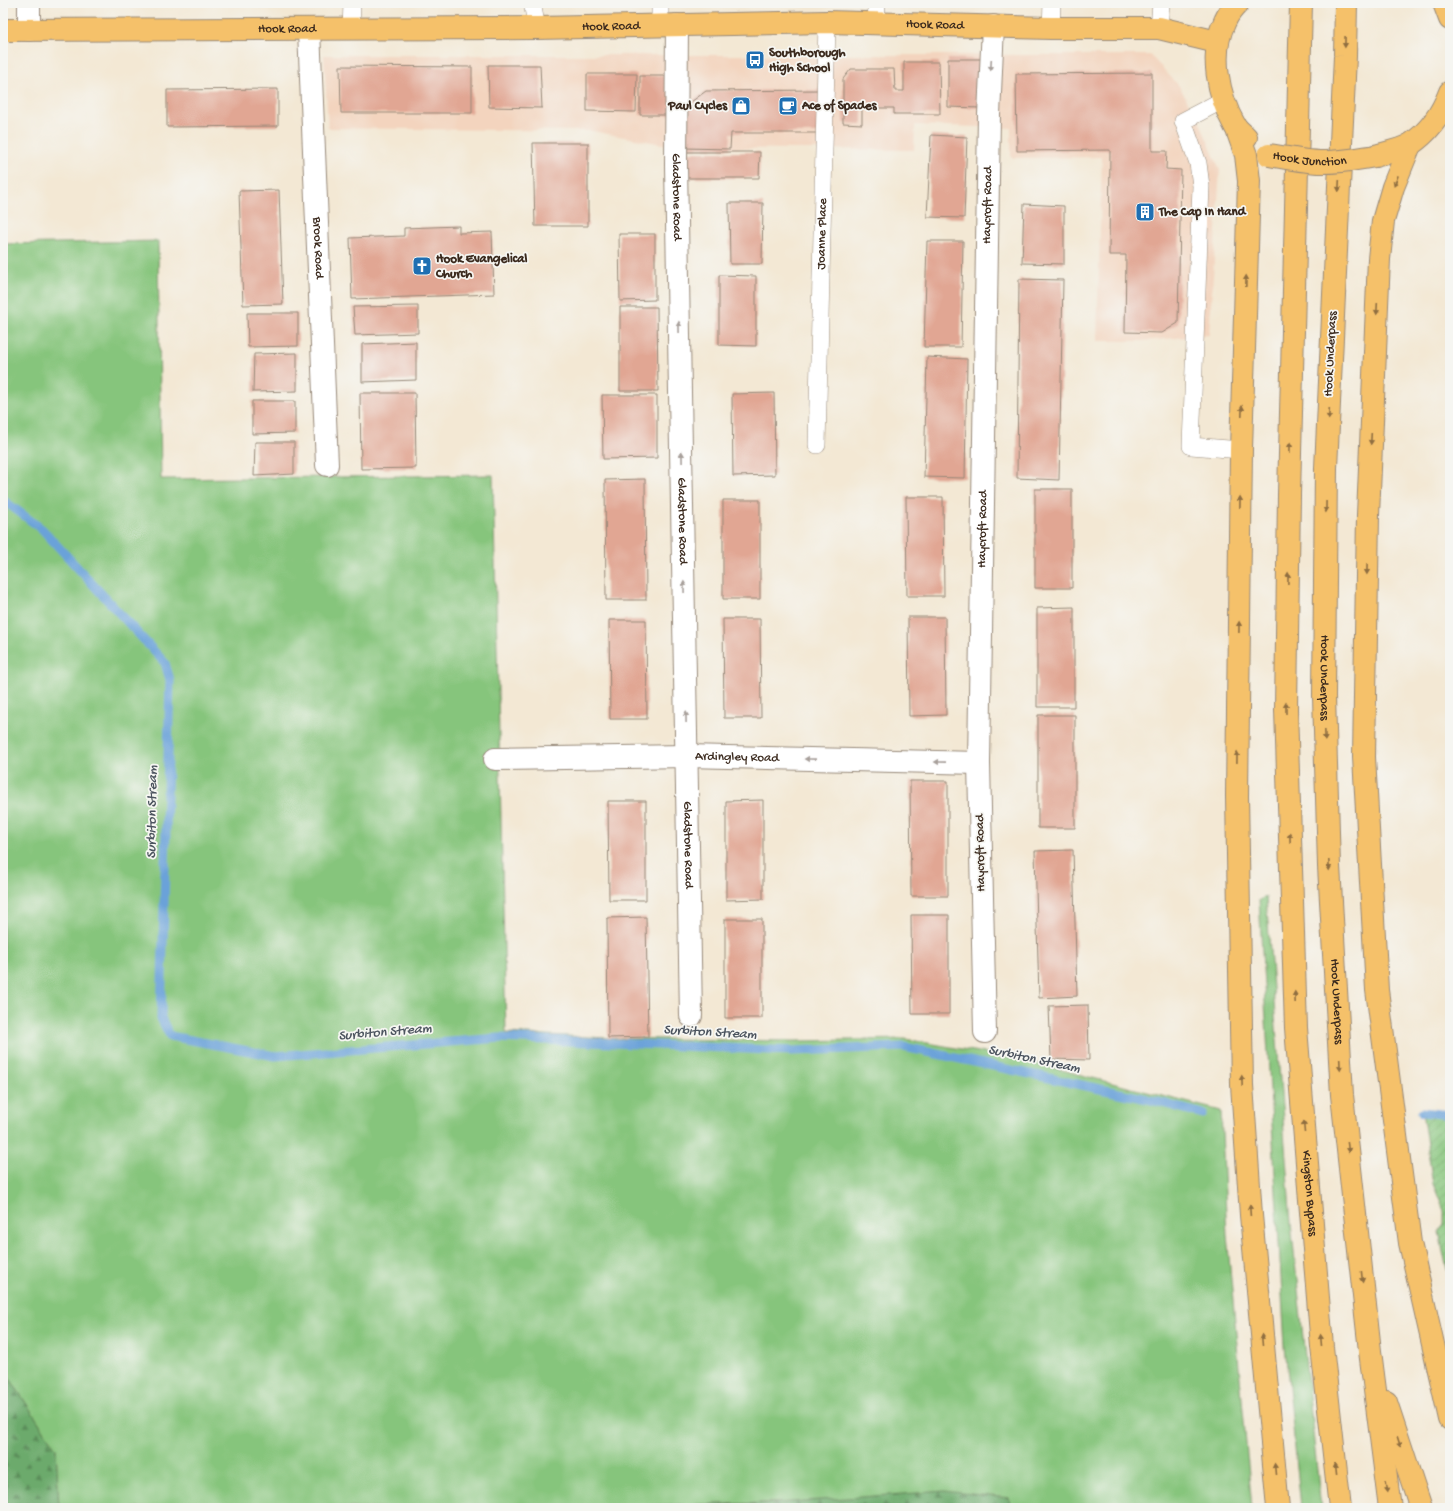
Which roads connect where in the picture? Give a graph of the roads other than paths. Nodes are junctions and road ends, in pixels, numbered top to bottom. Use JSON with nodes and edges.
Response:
{"nodes":[{"id":1,"x":29,"y":3,"type":"edge"},
{"id":2,"x":352,"y":3,"type":"edge"},
{"id":3,"x":532,"y":3,"type":"edge"},
{"id":4,"x":660,"y":3,"type":"edge"},
{"id":5,"x":1052,"y":3,"type":"edge"},
{"id":6,"x":1162,"y":3,"type":"edge"},
{"id":7,"x":1237,"y":3,"type":"edge"},
{"id":8,"x":1301,"y":3,"type":"edge"},
{"id":9,"x":1346,"y":3,"type":"edge"},
{"id":10,"x":1444,"y":3,"type":"edge"},
{"id":11,"x":876,"y":14,"type":"edge"},
{"id":12,"x":1450,"y":19,"type":"edge"},
{"id":13,"x":827,"y":22,"type":"junction"},
{"id":14,"x":669,"y":25,"type":"junction"},
{"id":15,"x":992,"y":26,"type":"junction"},
{"id":16,"x":537,"y":28,"type":"junction"},
{"id":17,"x":1051,"y":28,"type":"junction"},
{"id":18,"x":1159,"y":28,"type":"junction"},
{"id":19,"x":3,"y":30,"type":"edge"},
{"id":20,"x":29,"y":30,"type":"junction"},
{"id":21,"x":309,"y":30,"type":"junction"},
{"id":22,"x":351,"y":30,"type":"junction"},
{"id":23,"x":1218,"y":42,"type":"junction"},
{"id":24,"x":1450,"y":92,"type":"edge"},
{"id":25,"x":1224,"y":100,"type":"junction"},
{"id":26,"x":1444,"y":111,"type":"edge"},
{"id":27,"x":1236,"y":127,"type":"junction"},
{"id":28,"x":1410,"y":145,"type":"junction"},
{"id":29,"x":817,"y":445,"type":"dead end"},
{"id":30,"x":1240,"y":450,"type":"junction"},
{"id":31,"x":327,"y":465,"type":"dead end"},
{"id":32,"x":687,"y":756,"type":"junction"},
{"id":33,"x":495,"y":759,"type":"dead end"},
{"id":34,"x":979,"y":763,"type":"junction"},
{"id":35,"x":691,"y":1016,"type":"dead end"},
{"id":36,"x":985,"y":1032,"type":"dead end"},
{"id":37,"x":1370,"y":1351,"type":"junction"},
{"id":38,"x":1450,"y":1419,"type":"edge"},
{"id":39,"x":1278,"y":1508,"type":"edge"},
{"id":40,"x":1340,"y":1508,"type":"edge"},
{"id":41,"x":1390,"y":1508,"type":"edge"},
{"id":42,"x":1421,"y":1508,"type":"edge"}],
"edges":[{"from":1,"to":20,"type":"street"},
{"from":2,"to":22,"type":"lane"},
{"from":3,"to":16,"type":"lane"},
{"from":4,"to":14,"type":"lane"},
{"from":5,"to":17,"type":"lane"},
{"from":6,"to":18,"type":"lane"},
{"from":7,"to":23,"type":"main road","name":"Hook Junction"},
{"from":40,"to":8,"type":"main road","name":"Kingston Bypass","one_way":true},
{"from":9,"to":37,"type":"main road","name":"Hook Underpass","one_way":true},
{"from":10,"to":12,"type":"main road"},
{"from":11,"to":13,"type":"main road","name":"Hook Road"},
{"from":11,"to":15,"type":"main road","name":"Hook Road"},
{"from":13,"to":14,"type":"main road","name":"Hook Road"},
{"from":13,"to":29,"type":"lane","name":"Joanne Place"},
{"from":14,"to":16,"type":"main road","name":"Hook Road"},
{"from":32,"to":14,"type":"street","name":"Gladstone Road","one_way":true},
{"from":15,"to":17,"type":"main road","name":"Hook Road"},
{"from":15,"to":34,"type":"street","name":"Haycroft Road","one_way":true},
{"from":16,"to":22,"type":"main road","name":"Hook Road"},
{"from":17,"to":18,"type":"main road","name":"Hook Road"},
{"from":18,"to":23,"type":"main road","name":"Hook Road"},
{"from":19,"to":20,"type":"main road","name":"Hook Road"},
{"from":20,"to":21,"type":"main road","name":"Hook Road"},
{"from":21,"to":22,"type":"main road","name":"Hook Road"},
{"from":21,"to":31,"type":"street","name":"Brook Road"},
{"from":23,"to":25,"type":"main road","name":"Hook Junction"},
{"from":24,"to":26,"type":"main road","name":"Hook Junction"},
{"from":25,"to":27,"type":"main road","name":"Hook Junction"},
{"from":25,"to":30,"type":"lane"},
{"from":26,"to":28,"type":"main road","name":"Hook Junction"},
{"from":27,"to":28,"type":"main road","name":"Hook Junction","bridge":true},
{"from":30,"to":27,"type":"main road","one_way":true},
{"from":28,"to":38,"type":"main road","one_way":true},
{"from":39,"to":30,"type":"main road","one_way":true},
{"from":32,"to":33,"type":"street","name":"Ardingley Road"},
{"from":34,"to":32,"type":"street","name":"Ardingley Road","one_way":true},
{"from":32,"to":35,"type":"street","name":"Gladstone Road"},
{"from":34,"to":36,"type":"street","name":"Haycroft Road"},
{"from":37,"to":41,"type":"main road","one_way":true},
{"from":37,"to":42,"type":"main road","one_way":true}]}
